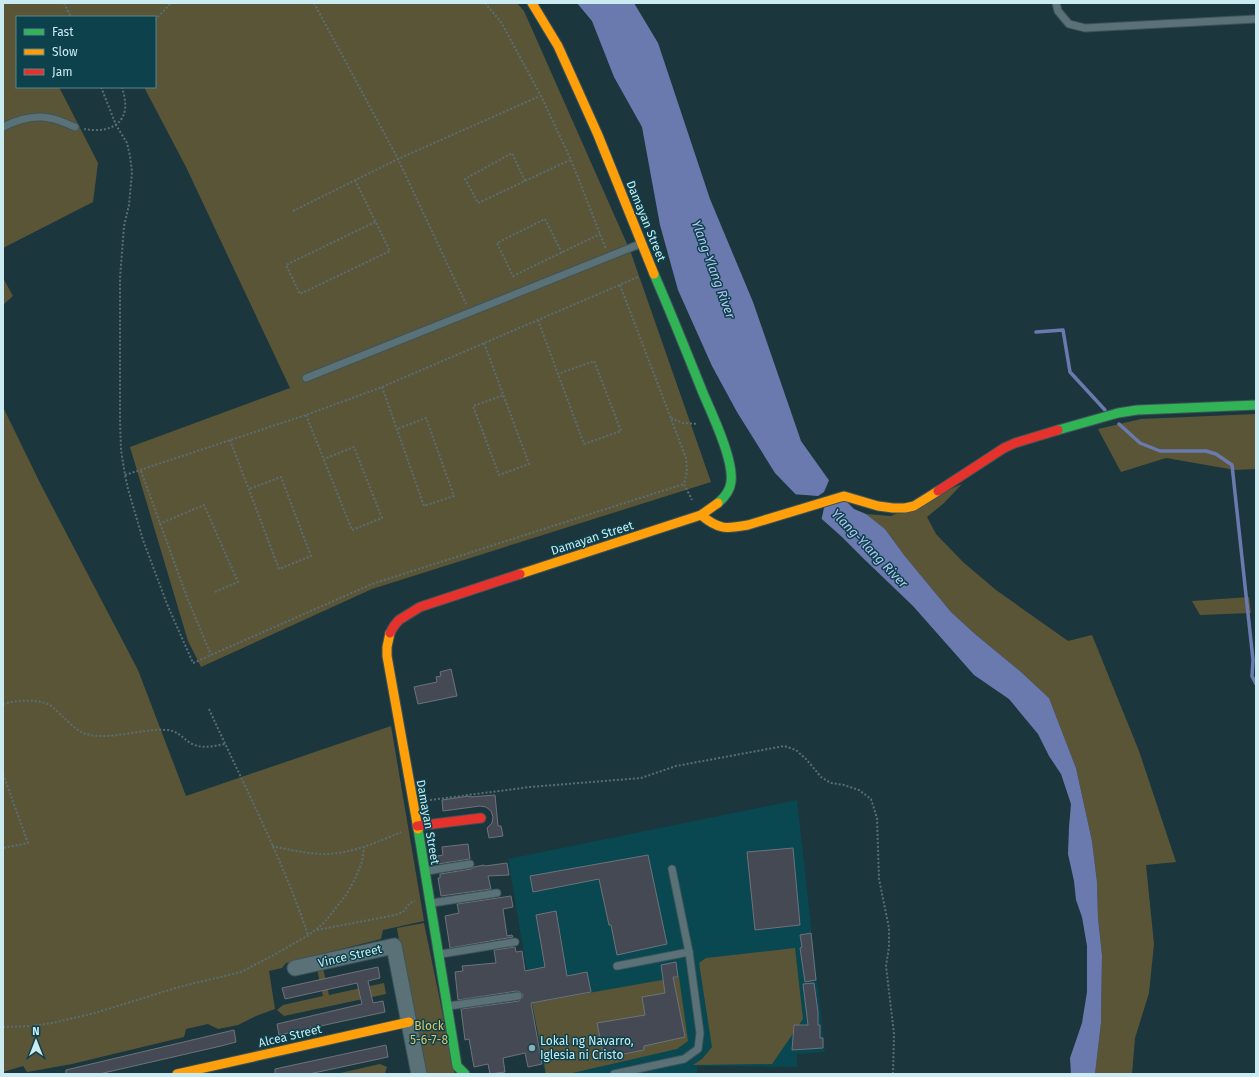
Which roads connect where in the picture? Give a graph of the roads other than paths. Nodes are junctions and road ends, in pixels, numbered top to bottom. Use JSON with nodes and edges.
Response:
{"nodes":[{"id":1,"x":532,"y":3,"type":"edge"},
{"id":2,"x":1056,"y":3,"type":"edge"},
{"id":3,"x":1256,"y":18,"type":"edge"},
{"id":4,"x":3,"y":127,"type":"edge"},
{"id":5,"x":76,"y":127,"type":"road end"},
{"id":6,"x":642,"y":243,"type":"junction"},
{"id":7,"x":306,"y":378,"type":"dead end"},
{"id":8,"x":1256,"y":405,"type":"edge"},
{"id":9,"x":701,"y":514,"type":"junction"},
{"id":10,"x":481,"y":818,"type":"dead end"},
{"id":11,"x":417,"y":826,"type":"junction"},
{"id":12,"x":470,"y":864,"type":"dead end"},
{"id":13,"x":672,"y":869,"type":"dead end"},
{"id":14,"x":425,"y":871,"type":"junction"},
{"id":15,"x":496,"y":893,"type":"dead end"},
{"id":16,"x":430,"y":903,"type":"junction"},
{"id":17,"x":515,"y":942,"type":"dead end"},
{"id":18,"x":689,"y":952,"type":"junction"},
{"id":19,"x":438,"y":954,"type":"junction"},
{"id":20,"x":617,"y":966,"type":"dead end"},
{"id":21,"x":294,"y":968,"type":"dead end"},
{"id":22,"x":518,"y":996,"type":"dead end"},
{"id":23,"x":447,"y":1006,"type":"junction"},
{"id":24,"x":409,"y":1022,"type":"junction"},
{"id":25,"x":177,"y":1074,"type":"edge"},
{"id":26,"x":419,"y":1074,"type":"edge"},
{"id":27,"x":465,"y":1074,"type":"edge"},
{"id":28,"x":614,"y":1074,"type":"edge"}],
"edges":[{"from":1,"to":6,"type":"street","name":"Damayan Street"},
{"from":2,"to":3,"type":"lane"},
{"from":4,"to":5,"type":"lane"},
{"from":6,"to":7,"type":"lane"},
{"from":6,"to":9,"type":"street","name":"Damayan Street"},
{"from":8,"to":9,"type":"street"},
{"from":9,"to":11,"type":"street","name":"Damayan Street"},
{"from":10,"to":11,"type":"street"},
{"from":11,"to":14,"type":"street","name":"Damayan Street"},
{"from":12,"to":14,"type":"lane"},
{"from":13,"to":18,"type":"lane"},
{"from":14,"to":16,"type":"street","name":"Damayan Street"},
{"from":15,"to":16,"type":"lane"},
{"from":16,"to":19,"type":"street","name":"Damayan Street"},
{"from":17,"to":19,"type":"lane"},
{"from":18,"to":20,"type":"lane"},
{"from":18,"to":28,"type":"lane"},
{"from":19,"to":23,"type":"street","name":"Damayan Street"},
{"from":21,"to":24,"type":"street","name":"Vince Street"},
{"from":22,"to":23,"type":"lane"},
{"from":23,"to":27,"type":"street","name":"Damayan Street"},
{"from":24,"to":25,"type":"street","name":"Alcea Street"},
{"from":24,"to":26,"type":"street","name":"Vince Street"}]}
